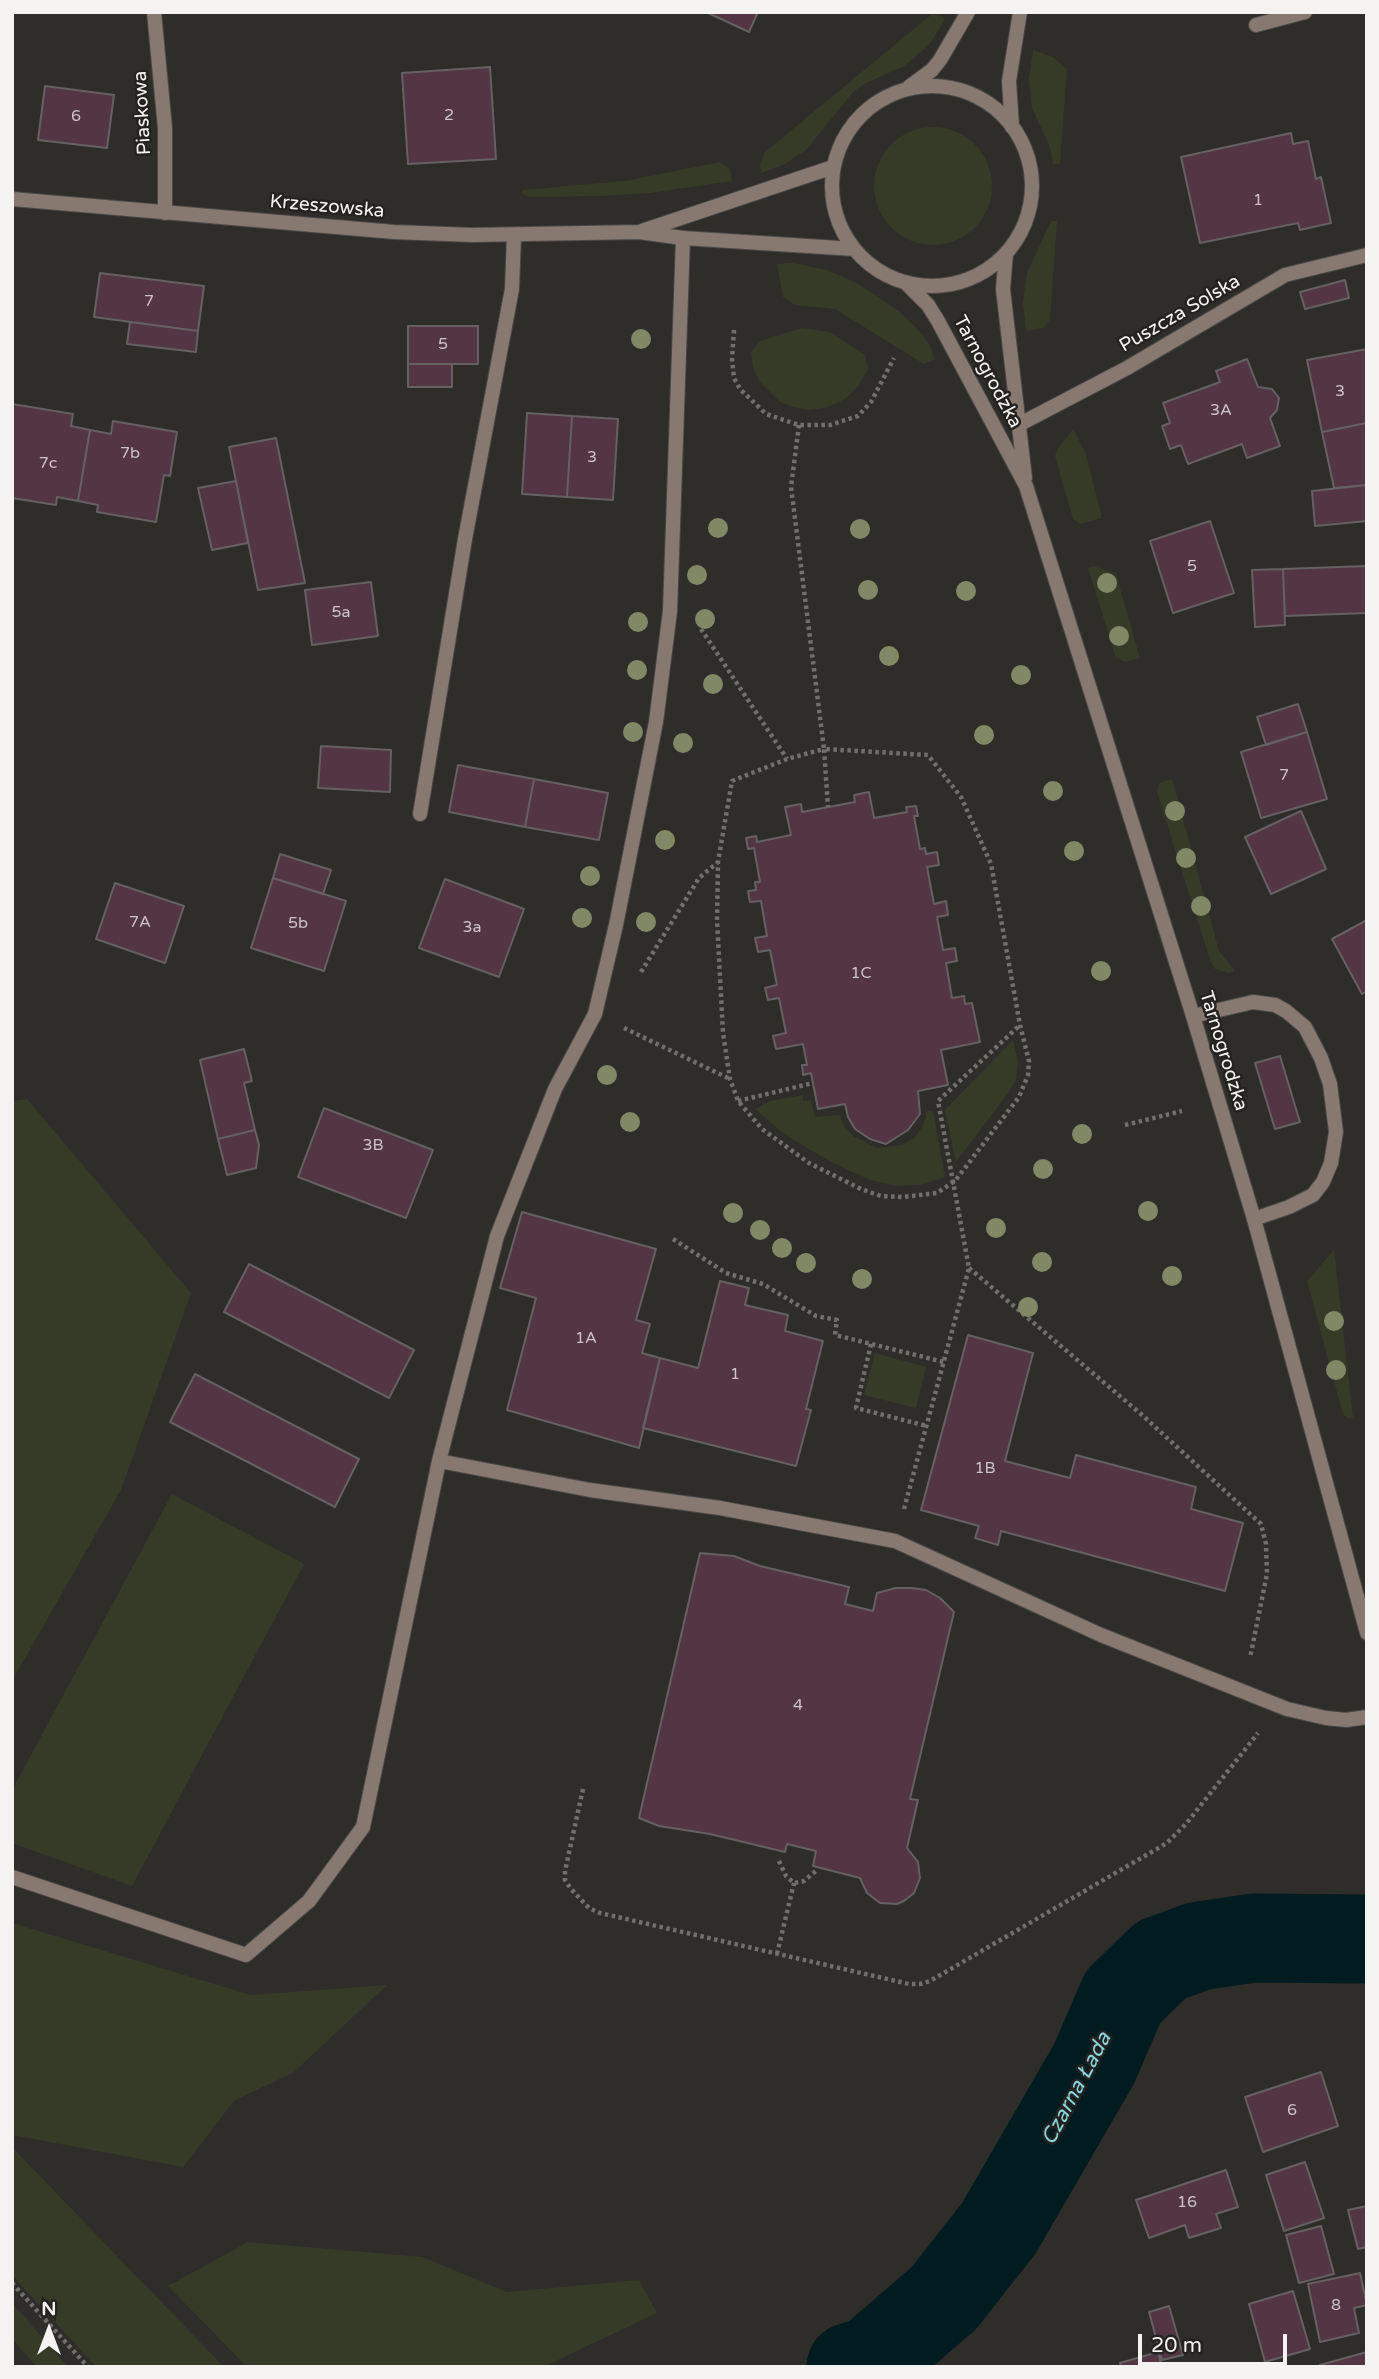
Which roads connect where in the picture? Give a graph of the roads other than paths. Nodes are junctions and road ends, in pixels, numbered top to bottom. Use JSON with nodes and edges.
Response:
{"nodes":[{"id":1,"x":154,"y":12,"type":"edge"},
{"id":2,"x":968,"y":12,"type":"edge"},
{"id":3,"x":1020,"y":12,"type":"edge"},
{"id":4,"x":1305,"y":12,"type":"edge"},
{"id":5,"x":1256,"y":24,"type":"dead end"},
{"id":6,"x":908,"y":88,"type":"junction"},
{"id":7,"x":1012,"y":127,"type":"junction"},
{"id":8,"x":833,"y":167,"type":"junction"},
{"id":9,"x":12,"y":199,"type":"edge"},
{"id":10,"x":165,"y":213,"type":"junction"},
{"id":11,"x":639,"y":232,"type":"junction"},
{"id":12,"x":514,"y":235,"type":"junction"},
{"id":13,"x":683,"y":238,"type":"junction"},
{"id":14,"x":854,"y":249,"type":"junction"},
{"id":15,"x":1006,"y":253,"type":"junction"},
{"id":16,"x":1367,"y":255,"type":"edge"},
{"id":17,"x":905,"y":282,"type":"junction"},
{"id":18,"x":1020,"y":424,"type":"junction"},
{"id":19,"x":1026,"y":486,"type":"junction"},
{"id":20,"x":420,"y":814,"type":"dead end"},
{"id":21,"x":1193,"y":1016,"type":"junction"},
{"id":22,"x":1254,"y":1219,"type":"junction"},
{"id":23,"x":439,"y":1461,"type":"junction"},
{"id":24,"x":1367,"y":1633,"type":"edge"},
{"id":25,"x":1367,"y":1717,"type":"edge"},
{"id":26,"x":12,"y":1877,"type":"edge"}],
"edges":[{"from":1,"to":10,"type":"street","name":"Piaskowa"},
{"from":2,"to":6,"type":"street"},
{"from":3,"to":7,"type":"street"},
{"from":4,"to":5,"type":"street"},
{"from":6,"to":7,"type":"street"},
{"from":6,"to":8,"type":"street"},
{"from":7,"to":15,"type":"street"},
{"from":8,"to":11,"type":"street","name":"Krzeszowska"},
{"from":8,"to":14,"type":"street"},
{"from":9,"to":10,"type":"street","name":"Krzeszowska"},
{"from":10,"to":12,"type":"street","name":"Krzeszowska"},
{"from":11,"to":12,"type":"street","name":"Krzeszowska"},
{"from":11,"to":13,"type":"street","name":"Krzeszowska"},
{"from":12,"to":20,"type":"street"},
{"from":13,"to":14,"type":"street","name":"Krzeszowska"},
{"from":13,"to":23,"type":"street"},
{"from":14,"to":17,"type":"street"},
{"from":15,"to":17,"type":"street"},
{"from":15,"to":18,"type":"street","name":"Tarnogrodzka"},
{"from":16,"to":18,"type":"street","name":"Puszcza Solska"},
{"from":17,"to":19,"type":"street","name":"Tarnogrodzka"},
{"from":18,"to":19,"type":"street","name":"Tarnogrodzka"},
{"from":19,"to":21,"type":"street","name":"Tarnogrodzka"},
{"from":21,"to":22,"type":"street","name":"Tarnogrodzka"},
{"from":21,"to":22,"type":"street"},
{"from":22,"to":24,"type":"street","name":"Tarnogrodzka"},
{"from":23,"to":25,"type":"street"},
{"from":23,"to":26,"type":"street"}]}
